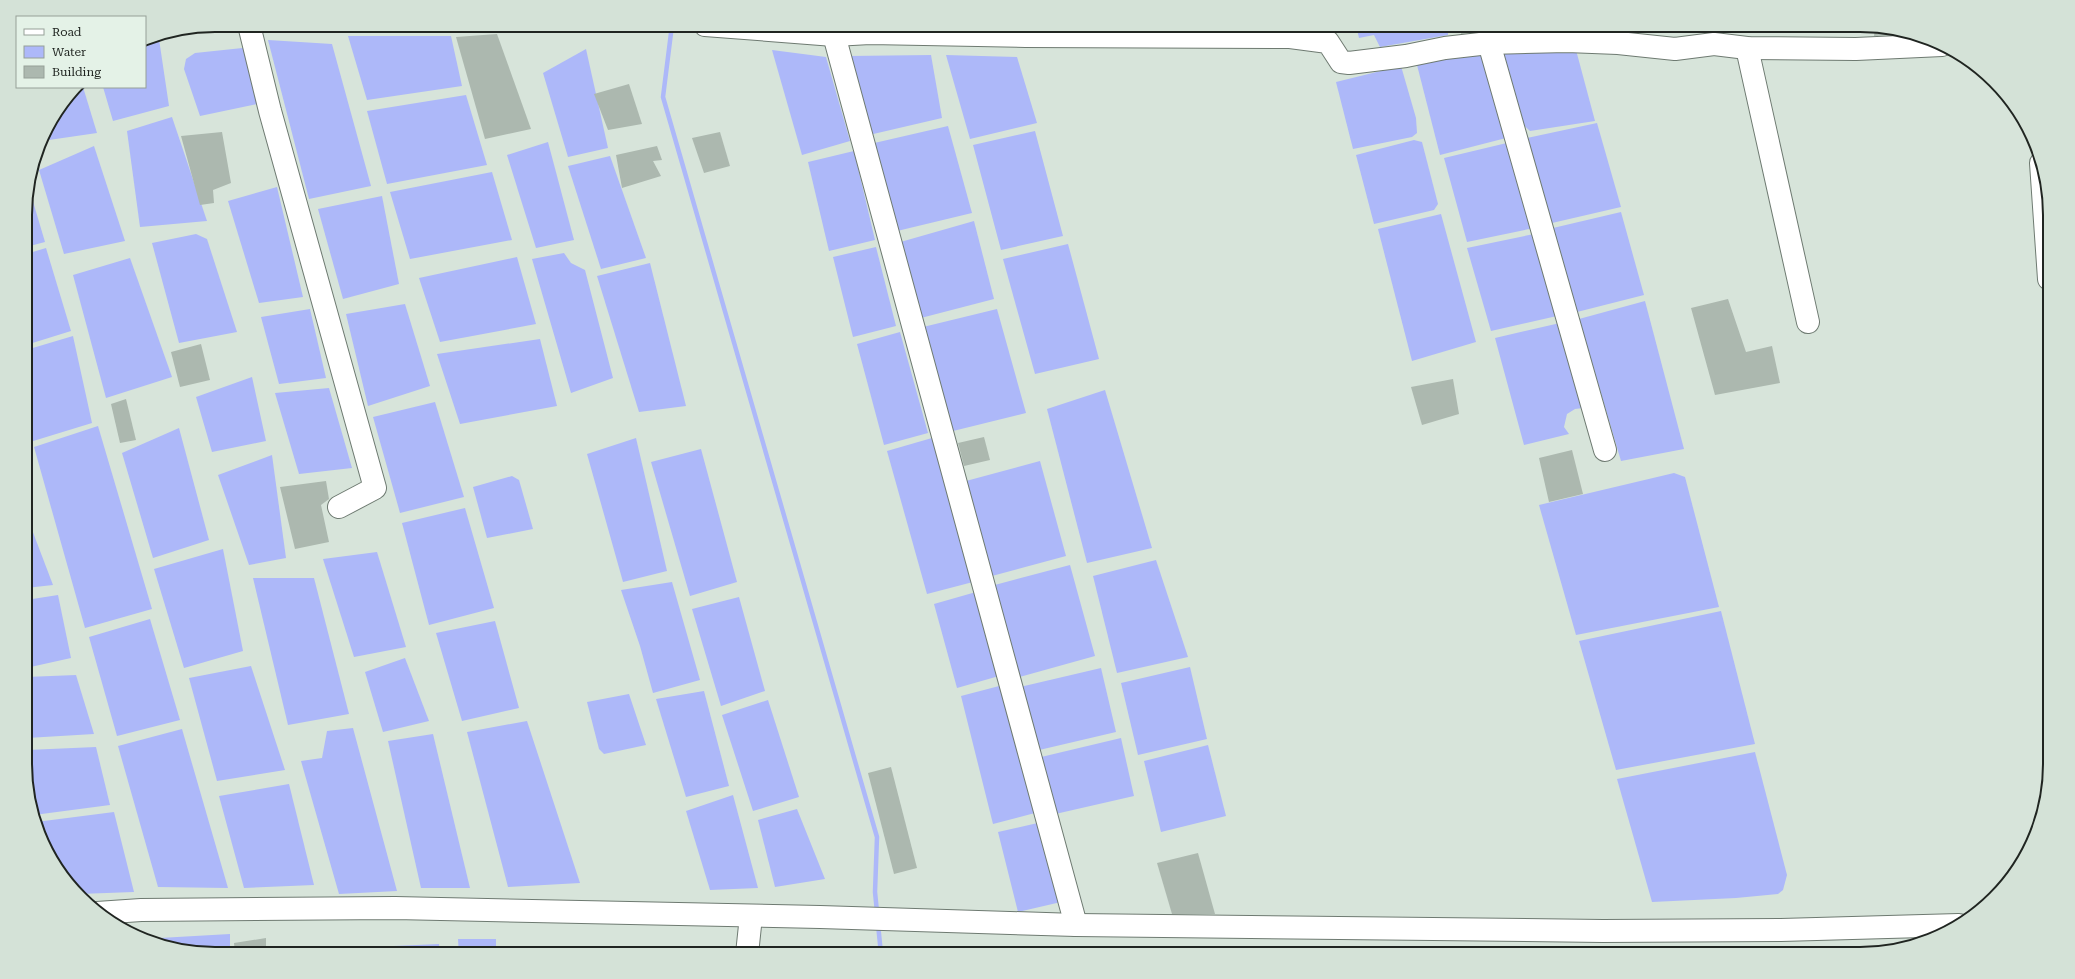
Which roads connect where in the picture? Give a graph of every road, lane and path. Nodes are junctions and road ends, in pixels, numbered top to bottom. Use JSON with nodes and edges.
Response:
{"nodes":[{"id":1,"x":251,"y":32,"type":"edge"},
{"id":2,"x":795,"y":32,"type":"edge"},
{"id":3,"x":834,"y":35,"type":"junction"},
{"id":4,"x":1489,"y":43,"type":"junction"},
{"id":5,"x":1929,"y":46,"type":"edge"},
{"id":6,"x":1747,"y":48,"type":"junction"},
{"id":7,"x":1808,"y":322,"type":"dead end"},
{"id":8,"x":1605,"y":450,"type":"dead end"},
{"id":9,"x":339,"y":506,"type":"dead end"},
{"id":10,"x":108,"y":912,"type":"edge"},
{"id":11,"x":751,"y":916,"type":"junction"},
{"id":12,"x":1946,"y":925,"type":"edge"},
{"id":13,"x":1076,"y":926,"type":"junction"},
{"id":14,"x":748,"y":947,"type":"edge"}],
"edges":[{"from":1,"to":9,"type":"street"},
{"from":2,"to":3,"type":"street"},
{"from":3,"to":4,"type":"street"},
{"from":3,"to":13,"type":"street"},
{"from":4,"to":6,"type":"street"},
{"from":4,"to":8,"type":"street"},
{"from":5,"to":6,"type":"street"},
{"from":6,"to":7,"type":"street"},
{"from":10,"to":11,"type":"street"},
{"from":11,"to":13,"type":"street"},
{"from":11,"to":14,"type":"street"},
{"from":12,"to":13,"type":"street"}]}
